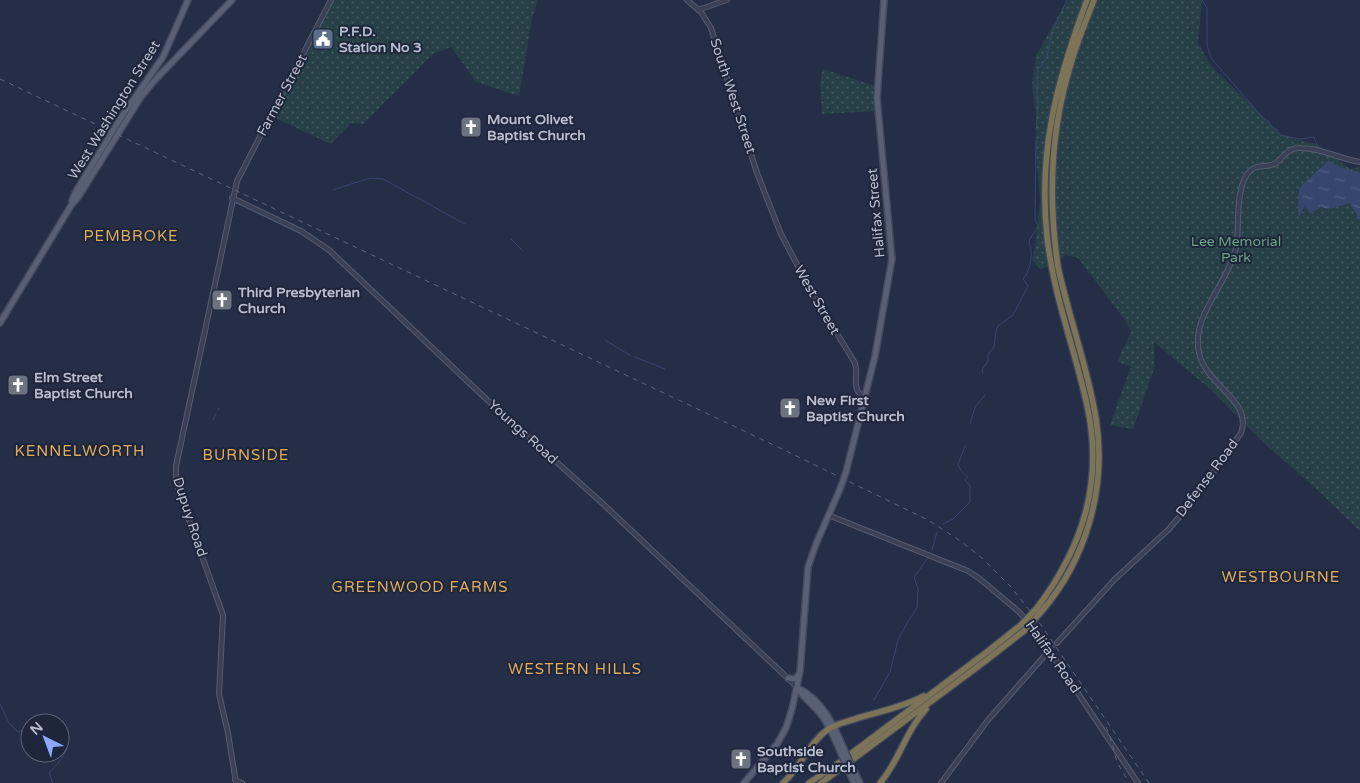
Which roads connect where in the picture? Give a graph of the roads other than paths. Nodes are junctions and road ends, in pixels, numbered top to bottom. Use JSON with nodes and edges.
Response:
{"nodes":[{"id":1,"x":188,"y":0,"type":"edge"},
{"id":2,"x":232,"y":0,"type":"edge"},
{"id":3,"x":331,"y":0,"type":"edge"},
{"id":4,"x":687,"y":0,"type":"edge"},
{"id":5,"x":727,"y":0,"type":"edge"},
{"id":6,"x":884,"y":0,"type":"edge"},
{"id":7,"x":1088,"y":0,"type":"edge"},
{"id":8,"x":1094,"y":0,"type":"edge"},
{"id":9,"x":698,"y":10,"type":"junction"},
{"id":10,"x":1052,"y":136,"type":"junction"},
{"id":11,"x":1360,"y":162,"type":"edge"},
{"id":12,"x":234,"y":191,"type":"joint"},
{"id":13,"x":232,"y":198,"type":"junction"},
{"id":14,"x":767,"y":200,"type":"joint"},
{"id":15,"x":72,"y":204,"type":"junction"},
{"id":16,"x":0,"y":323,"type":"edge"},
{"id":17,"x":865,"y":396,"type":"junction"},
{"id":18,"x":828,"y":515,"type":"junction"},
{"id":19,"x":1023,"y":628,"type":"junction"},
{"id":20,"x":1056,"y":643,"type":"tunnel mouth"},
{"id":21,"x":1048,"y":652,"type":"tunnel mouth"},
{"id":22,"x":800,"y":672,"type":"junction"},
{"id":23,"x":788,"y":678,"type":"junction"},
{"id":24,"x":948,"y":681,"type":"junction"},
{"id":25,"x":798,"y":688,"type":"junction"},
{"id":26,"x":938,"y":697,"type":"junction"},
{"id":27,"x":832,"y":727,"type":"junction"},
{"id":28,"x":851,"y":770,"type":"junction"},
{"id":29,"x":236,"y":781,"type":"edge"},
{"id":30,"x":242,"y":783,"type":"edge"},
{"id":31,"x":744,"y":783,"type":"edge"},
{"id":32,"x":783,"y":783,"type":"edge"},
{"id":33,"x":809,"y":783,"type":"edge"},
{"id":34,"x":821,"y":783,"type":"edge"},
{"id":35,"x":854,"y":783,"type":"edge"},
{"id":36,"x":860,"y":783,"type":"edge"},
{"id":37,"x":880,"y":783,"type":"edge"},
{"id":38,"x":941,"y":783,"type":"edge"},
{"id":39,"x":1138,"y":783,"type":"edge"}],
"edges":[{"from":1,"to":15,"type":"main road","name":"West Washington Street"},
{"from":2,"to":15,"type":"main road","name":"West Washington Street"},
{"from":3,"to":12,"type":"street","name":"Farmer Street"},
{"from":4,"to":9,"type":"street","name":"South West Street"},
{"from":5,"to":9,"type":"street"},
{"from":6,"to":17,"type":"main road","name":"Halifax Street"},
{"from":7,"to":10,"type":"highway"},
{"from":8,"to":10,"type":"highway"},
{"from":9,"to":14,"type":"street","name":"South West Street"},
{"from":10,"to":19,"type":"highway","bridge":true},
{"from":11,"to":20,"type":"street","name":"Defense Road"},
{"from":12,"to":13,"type":"street","name":"Dupuy Road"},
{"from":13,"to":23,"type":"street","name":"Youngs Road"},
{"from":13,"to":29,"type":"street","name":"Dupuy Road"},
{"from":14,"to":17,"type":"street","name":"West Street"},
{"from":15,"to":16,"type":"main road","name":"West Washington Street"},
{"from":17,"to":18,"type":"main road","name":"Halifax Street","bridge":true},
{"from":18,"to":22,"type":"main road","name":"Halifax Street"},
{"from":18,"to":39,"type":"street","name":"Halifax Road"},
{"from":19,"to":24,"type":"highway"},
{"from":19,"to":26,"type":"highway"},
{"from":21,"to":38,"type":"street"},
{"from":22,"to":23,"type":"main road"},
{"from":22,"to":25,"type":"main road","name":"Halifax Street"},
{"from":23,"to":25,"type":"street","name":"Youngs Road"},
{"from":24,"to":27,"type":"highway"},
{"from":24,"to":33,"type":"highway"},
{"from":25,"to":27,"type":"main road"},
{"from":25,"to":31,"type":"main road","name":"Halifax Street"},
{"from":26,"to":34,"type":"highway"},
{"from":26,"to":37,"type":"highway"},
{"from":27,"to":28,"type":"main road","bridge":true},
{"from":27,"to":32,"type":"highway"},
{"from":28,"to":35,"type":"main road"},
{"from":28,"to":36,"type":"main road"},
{"from":29,"to":30,"type":"street"}]}
